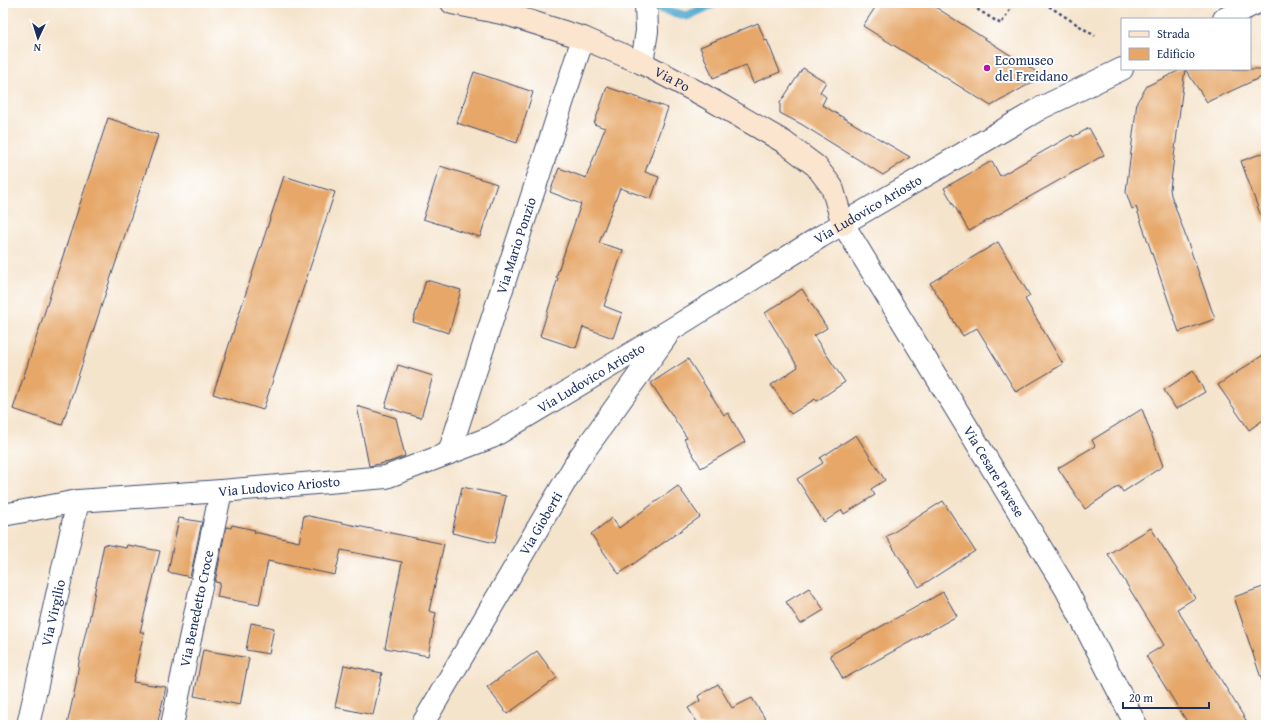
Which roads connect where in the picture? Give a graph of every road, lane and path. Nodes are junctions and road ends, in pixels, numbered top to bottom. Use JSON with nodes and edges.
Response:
{"nodes":[{"id":1,"x":452,"y":3,"type":"edge"},
{"id":2,"x":967,"y":3,"type":"edge"},
{"id":3,"x":1014,"y":3,"type":"edge"},
{"id":4,"x":1044,"y":3,"type":"edge"},
{"id":5,"x":1256,"y":3,"type":"edge"},
{"id":6,"x":646,"y":10,"type":"edge"},
{"id":7,"x":1226,"y":18,"type":"edge"},
{"id":8,"x":1095,"y":36,"type":"dead end"},
{"id":9,"x":583,"y":38,"type":"junction"},
{"id":10,"x":642,"y":63,"type":"junction"},
{"id":11,"x":1121,"y":69,"type":"edge"},
{"id":12,"x":843,"y":224,"type":"junction"},
{"id":13,"x":672,"y":330,"type":"junction"},
{"id":14,"x":449,"y":453,"type":"junction"},
{"id":15,"x":221,"y":491,"type":"junction"},
{"id":16,"x":78,"y":501,"type":"junction"},
{"id":17,"x":3,"y":515,"type":"edge"},
{"id":18,"x":28,"y":725,"type":"edge"},
{"id":19,"x":172,"y":725,"type":"edge"},
{"id":20,"x":422,"y":725,"type":"edge"},
{"id":21,"x":1136,"y":725,"type":"edge"}],
"edges":[{"from":1,"to":9,"type":"street","name":"Via Po"},
{"from":2,"to":3,"type":"path"},
{"from":4,"to":8,"type":"path"},
{"from":5,"to":7,"type":"street"},
{"from":6,"to":10,"type":"street"},
{"from":9,"to":10,"type":"street","name":"Via Po"},
{"from":9,"to":14,"type":"street","name":"Via Mario Ponzio"},
{"from":10,"to":12,"type":"street","name":"Via Po"},
{"from":11,"to":12,"type":"street","name":"Via Ludovico Ariosto"},
{"from":12,"to":13,"type":"street","name":"Via Ludovico Ariosto"},
{"from":12,"to":21,"type":"street","name":"Via Cesare Pavese"},
{"from":13,"to":14,"type":"street","name":"Via Ludovico Ariosto"},
{"from":13,"to":20,"type":"street","name":"Via Gioberti"},
{"from":14,"to":15,"type":"street","name":"Via Ludovico Ariosto"},
{"from":15,"to":16,"type":"street","name":"Via Ludovico Ariosto"},
{"from":15,"to":19,"type":"street","name":"Via Benedetto Croce"},
{"from":16,"to":17,"type":"street","name":"Via Ludovico Ariosto"},
{"from":16,"to":18,"type":"street","name":"Via Virgilio"}]}
